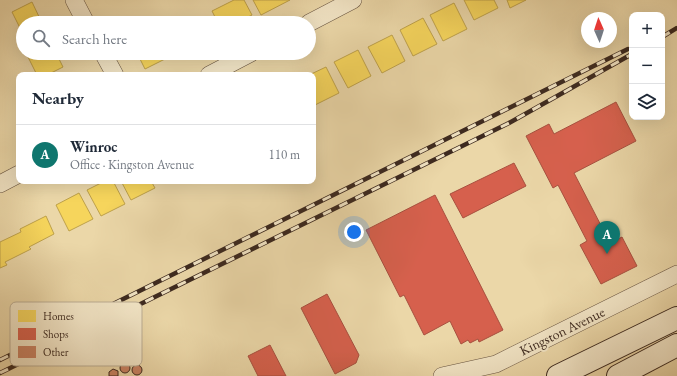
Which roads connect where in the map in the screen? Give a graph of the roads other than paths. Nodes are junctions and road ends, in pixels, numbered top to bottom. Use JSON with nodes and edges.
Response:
{"nodes":[{"id":1,"x":74,"y":0,"type":"edge"},
{"id":2,"x":353,"y":0,"type":"edge"},
{"id":3,"x":82,"y":16,"type":"edge"},
{"id":4,"x":316,"y":19,"type":"edge"},
{"id":5,"x":107,"y":60,"type":"edge"},
{"id":6,"x":238,"y":60,"type":"edge"},
{"id":7,"x":113,"y":72,"type":"edge"},
{"id":8,"x":215,"y":72,"type":"edge"},
{"id":9,"x":16,"y":176,"type":"edge"},
{"id":10,"x":0,"y":184,"type":"edge"},
{"id":11,"x":677,"y":274,"type":"edge"},
{"id":12,"x":677,"y":318,"type":"edge"},
{"id":13,"x":677,"y":345,"type":"edge"},
{"id":14,"x":442,"y":376,"type":"edge"},
{"id":15,"x":558,"y":376,"type":"edge"},
{"id":16,"x":618,"y":376,"type":"edge"}],
"edges":[{"from":1,"to":3,"type":"street"},
{"from":2,"to":4,"type":"street"},
{"from":5,"to":7,"type":"street"},
{"from":6,"to":8,"type":"street"},
{"from":9,"to":10,"type":"street"},
{"from":11,"to":14,"type":"street","name":"Kingston Avenue"},
{"from":12,"to":15,"type":"main road"},
{"from":13,"to":16,"type":"main road"}]}
